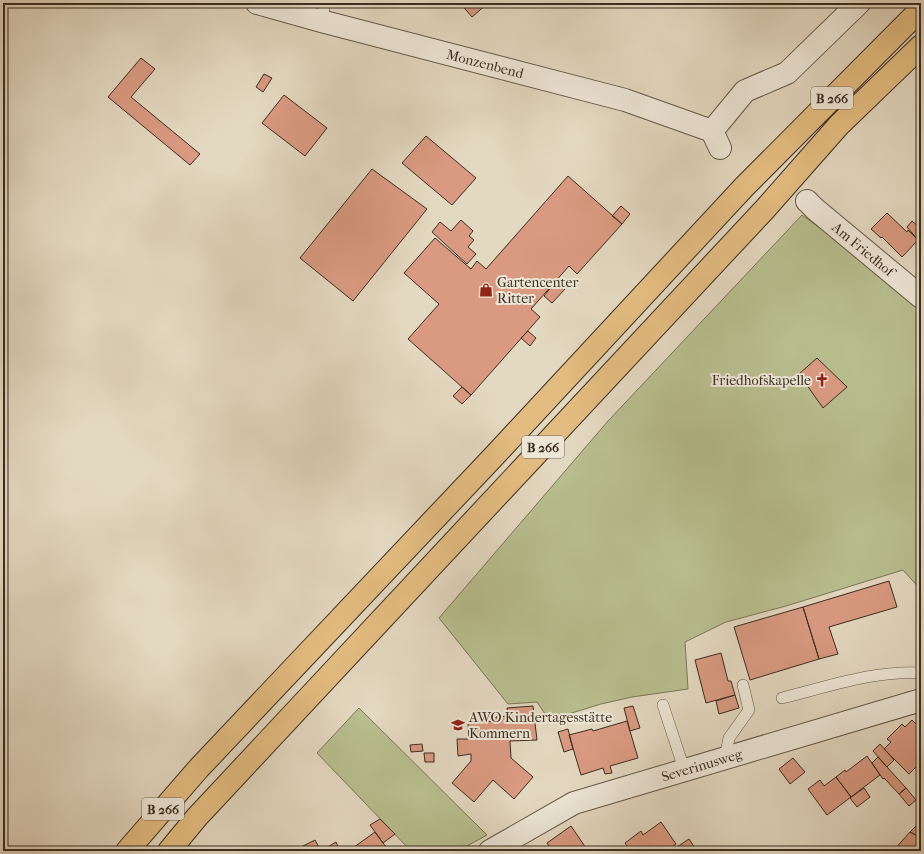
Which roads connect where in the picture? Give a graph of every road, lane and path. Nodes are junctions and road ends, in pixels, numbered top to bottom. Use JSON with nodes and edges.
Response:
{"nodes":[{"id":1,"x":257,"y":3,"type":"edge"},
{"id":2,"x":859,"y":3,"type":"edge"},
{"id":3,"x":921,"y":9,"type":"edge"},
{"id":4,"x":323,"y":12,"type":"edge"},
{"id":5,"x":921,"y":46,"type":"edge"},
{"id":6,"x":807,"y":201,"type":"dead end"},
{"id":7,"x":921,"y":297,"type":"edge"},
{"id":8,"x":921,"y":673,"type":"edge"},
{"id":9,"x":743,"y":685,"type":"dead end"},
{"id":10,"x":782,"y":698,"type":"dead end"},
{"id":11,"x":921,"y":700,"type":"edge"},
{"id":12,"x":663,"y":705,"type":"dead end"},
{"id":13,"x":725,"y":758,"type":"junction"},
{"id":14,"x":684,"y":769,"type":"junction"},
{"id":15,"x":127,"y":851,"type":"edge"},
{"id":16,"x":169,"y":851,"type":"edge"},
{"id":17,"x":490,"y":851,"type":"edge"}],
"edges":[{"from":1,"to":4,"type":"street","name":"Monzenbend"},
{"from":2,"to":4,"type":"street","name":"Monzenbend"},
{"from":3,"to":15,"type":"main road","number":"B 266"},
{"from":5,"to":16,"type":"main road","number":"B 266"},
{"from":6,"to":7,"type":"street","name":"Am Friedhof"},
{"from":8,"to":10,"type":"lane"},
{"from":9,"to":13,"type":"lane"},
{"from":11,"to":13,"type":"street","name":"Severinusweg"},
{"from":12,"to":14,"type":"lane"},
{"from":13,"to":14,"type":"street","name":"Severinusweg"},
{"from":14,"to":17,"type":"street","name":"Severinusweg"}]}
